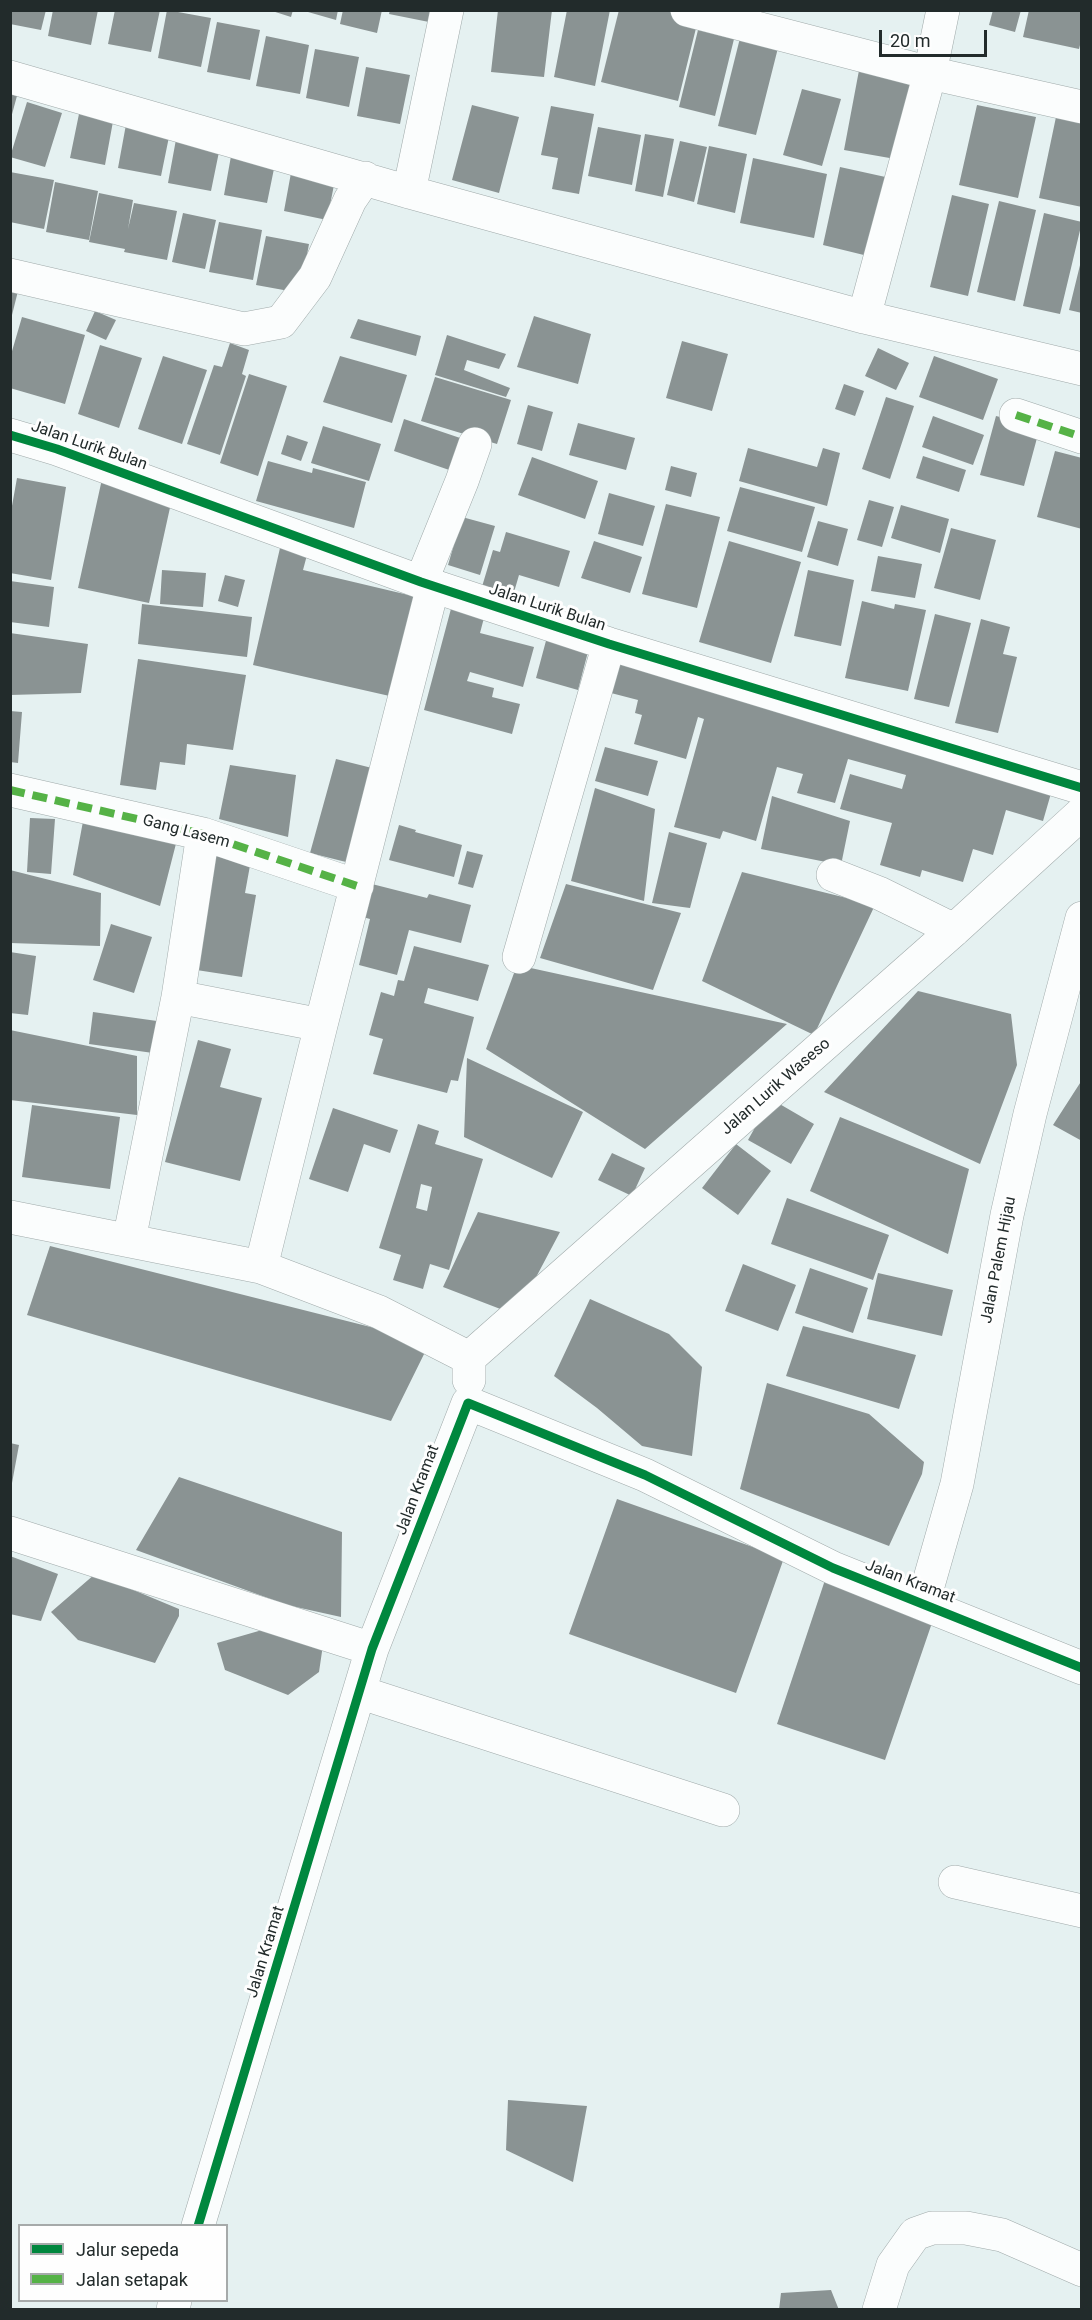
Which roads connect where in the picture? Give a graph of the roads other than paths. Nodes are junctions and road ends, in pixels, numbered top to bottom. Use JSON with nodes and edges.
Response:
{"nodes":[{"id":1,"x":447,"y":10,"type":"edge"},
{"id":2,"x":687,"y":10,"type":"edge"},
{"id":3,"x":943,"y":10,"type":"edge"},
{"id":4,"x":930,"y":73,"type":"junction"},
{"id":5,"x":10,"y":77,"type":"edge"},
{"id":6,"x":1082,"y":107,"type":"edge"},
{"id":7,"x":365,"y":178,"type":"junction"},
{"id":8,"x":409,"y":192,"type":"junction"},
{"id":9,"x":10,"y":275,"type":"edge"},
{"id":10,"x":864,"y":317,"type":"junction"},
{"id":11,"x":1082,"y":369,"type":"edge"},
{"id":12,"x":1016,"y":415,"type":"dead end"},
{"id":13,"x":10,"y":435,"type":"edge"},
{"id":14,"x":1082,"y":437,"type":"edge"},
{"id":15,"x":475,"y":444,"type":"dead end"},
{"id":16,"x":427,"y":584,"type":"junction"},
{"id":17,"x":609,"y":644,"type":"junction"},
{"id":18,"x":1082,"y":788,"type":"edge"},
{"id":19,"x":10,"y":790,"type":"edge"},
{"id":20,"x":1082,"y":813,"type":"edge"},
{"id":21,"x":203,"y":834,"type":"junction"},
{"id":22,"x":833,"y":875,"type":"dead end"},
{"id":23,"x":357,"y":886,"type":"junction"},
{"id":24,"x":1082,"y":918,"type":"edge"},
{"id":25,"x":954,"y":930,"type":"junction"},
{"id":26,"x":519,"y":957,"type":"dead end"},
{"id":27,"x":178,"y":997,"type":"junction"},
{"id":28,"x":321,"y":1025,"type":"junction"},
{"id":29,"x":10,"y":1217,"type":"edge"},
{"id":30,"x":129,"y":1240,"type":"junction"},
{"id":31,"x":261,"y":1267,"type":"junction"},
{"id":32,"x":469,"y":1358,"type":"junction"},
{"id":33,"x":468,"y":1403,"type":"junction"},
{"id":34,"x":10,"y":1533,"type":"edge"},
{"id":35,"x":923,"y":1603,"type":"junction"},
{"id":36,"x":372,"y":1649,"type":"junction"},
{"id":37,"x":1082,"y":1668,"type":"edge"},
{"id":38,"x":359,"y":1692,"type":"junction"},
{"id":39,"x":723,"y":1810,"type":"dead end"},
{"id":40,"x":955,"y":1882,"type":"dead end"},
{"id":41,"x":1082,"y":1911,"type":"edge"},
{"id":42,"x":199,"y":2224,"type":"edge"},
{"id":43,"x":1082,"y":2270,"type":"edge"},
{"id":44,"x":879,"y":2310,"type":"edge"}],
"edges":[{"from":1,"to":8,"type":"street"},
{"from":2,"to":4,"type":"street"},
{"from":3,"to":4,"type":"street"},
{"from":4,"to":6,"type":"street"},
{"from":4,"to":10,"type":"street"},
{"from":5,"to":7,"type":"street"},
{"from":7,"to":8,"type":"street"},
{"from":7,"to":9,"type":"street"},
{"from":8,"to":10,"type":"street"},
{"from":10,"to":11,"type":"street"},
{"from":12,"to":14,"type":"street"},
{"from":13,"to":16,"type":"street","name":"Jalan Lurik Bulan"},
{"from":15,"to":16,"type":"street"},
{"from":16,"to":17,"type":"street","name":"Jalan Lurik Bulan"},
{"from":16,"to":23,"type":"street"},
{"from":17,"to":18,"type":"street","name":"Jalan Lurik Bulan"},
{"from":17,"to":26,"type":"street"},
{"from":19,"to":21,"type":"street","name":"Gang Lasem"},
{"from":20,"to":25,"type":"street","name":"Jalan Lurik Waseso"},
{"from":21,"to":23,"type":"street","name":"Gang Lasem"},
{"from":21,"to":27,"type":"street"},
{"from":22,"to":25,"type":"street"},
{"from":23,"to":28,"type":"street"},
{"from":24,"to":35,"type":"street","name":"Jalan Palem Hijau"},
{"from":25,"to":32,"type":"street","name":"Jalan Lurik Waseso"},
{"from":27,"to":28,"type":"street"},
{"from":27,"to":30,"type":"street"},
{"from":28,"to":31,"type":"street"},
{"from":29,"to":30,"type":"street"},
{"from":30,"to":31,"type":"street"},
{"from":31,"to":32,"type":"street"},
{"from":32,"to":33,"type":"street"},
{"from":33,"to":35,"type":"street","name":"Jalan Kramat"},
{"from":33,"to":36,"type":"street","name":"Jalan Kramat"},
{"from":34,"to":36,"type":"street"},
{"from":35,"to":37,"type":"street","name":"Jalan Kramat"},
{"from":36,"to":38,"type":"street","name":"Jalan Kramat"},
{"from":38,"to":39,"type":"street"},
{"from":38,"to":42,"type":"street","name":"Jalan Kramat"},
{"from":40,"to":41,"type":"street"},
{"from":43,"to":44,"type":"street"}]}
